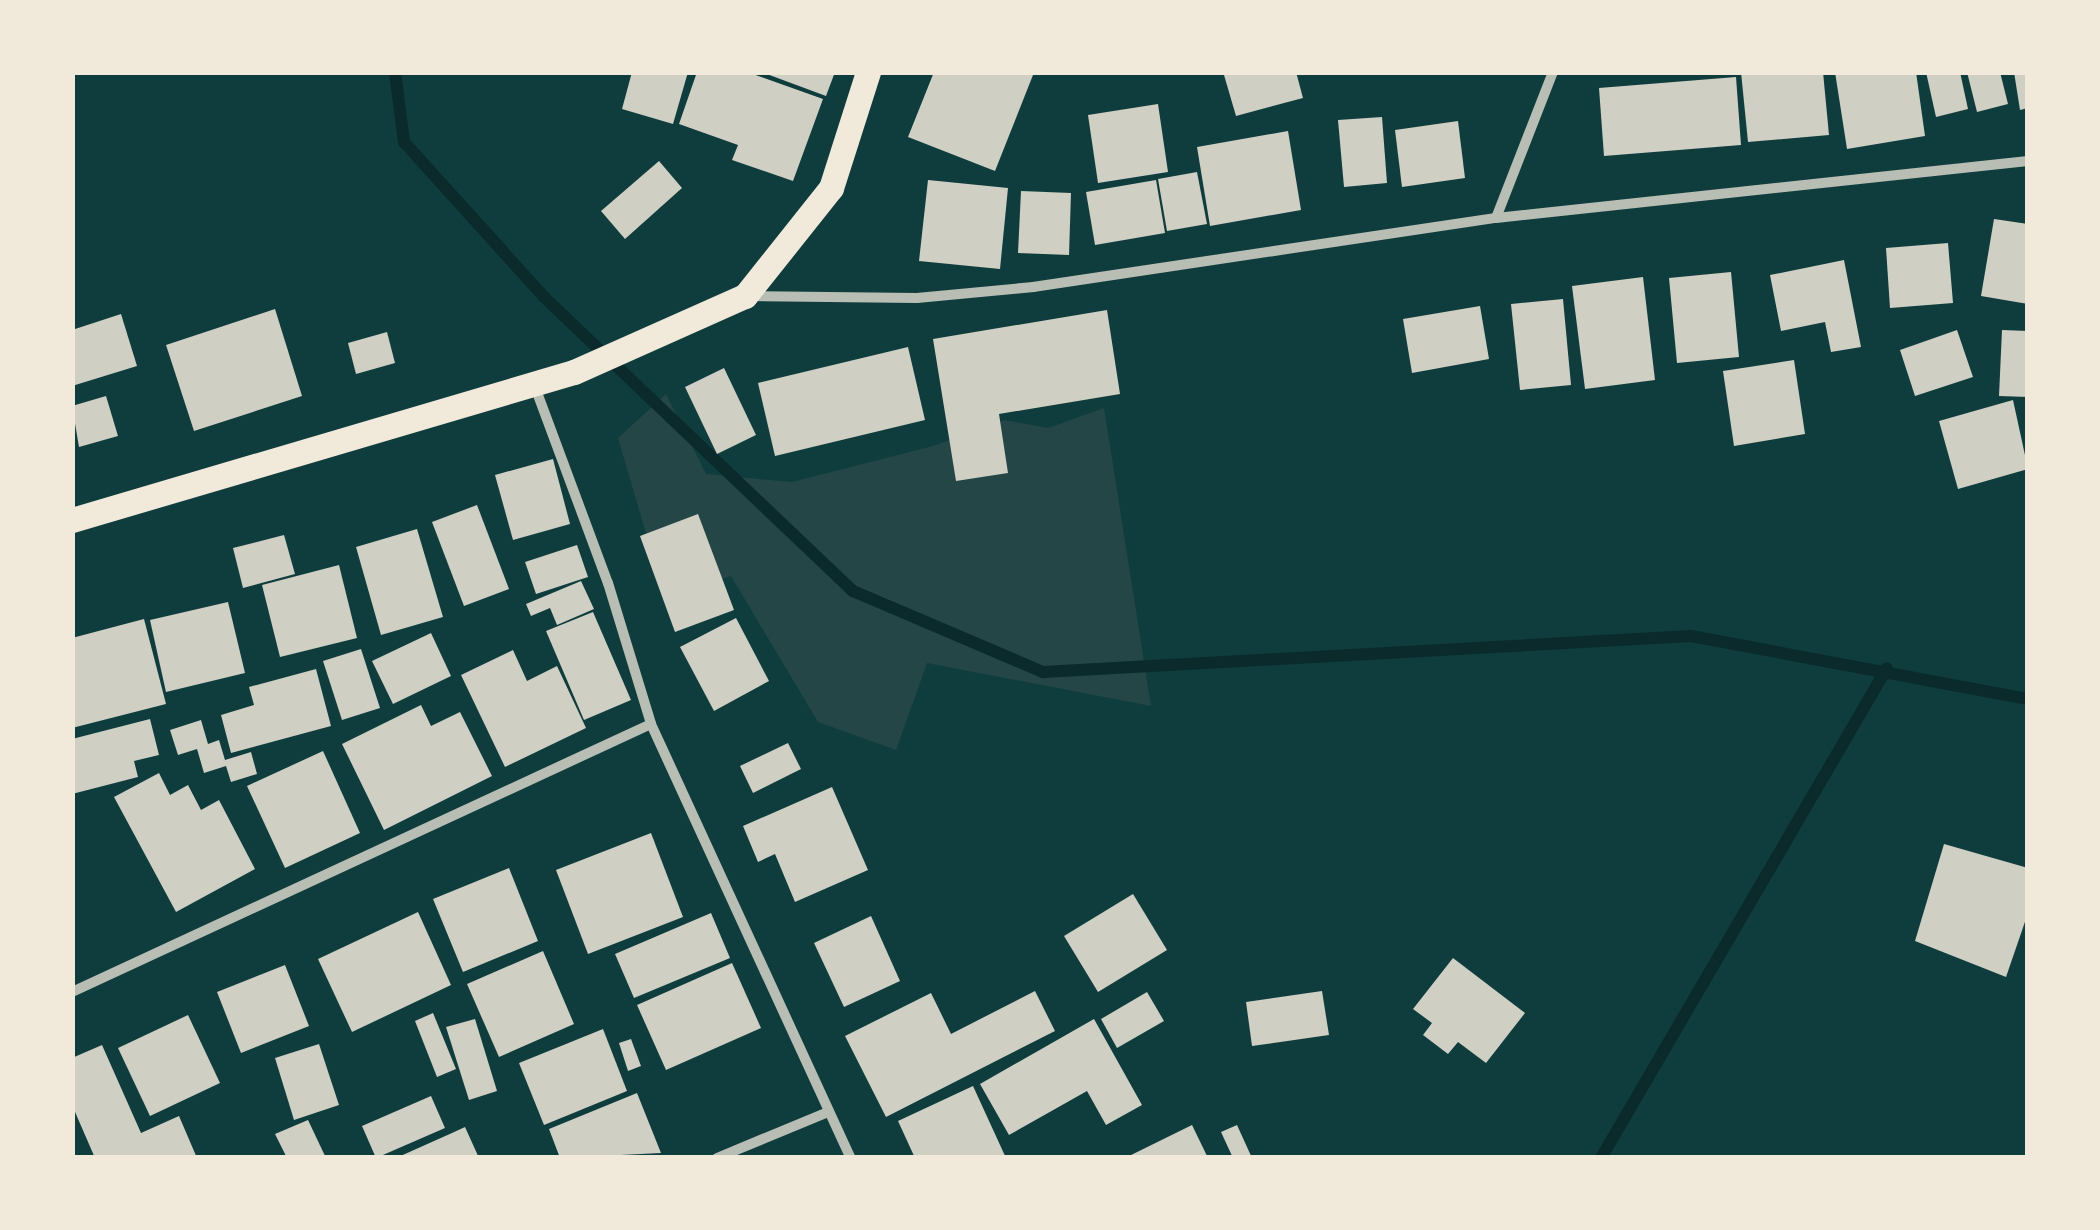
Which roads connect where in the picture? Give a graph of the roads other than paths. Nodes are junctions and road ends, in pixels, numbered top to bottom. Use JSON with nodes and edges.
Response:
{"nodes":[{"id":1,"x":868,"y":72,"type":"edge"},
{"id":2,"x":1552,"y":72,"type":"edge"},
{"id":3,"x":2028,"y":161,"type":"edge"},
{"id":4,"x":1496,"y":218,"type":"junction"},
{"id":5,"x":745,"y":296,"type":"junction"},
{"id":6,"x":534,"y":383,"type":"junction"},
{"id":7,"x":72,"y":520,"type":"edge"},
{"id":8,"x":651,"y":724,"type":"junction"},
{"id":9,"x":72,"y":992,"type":"edge"},
{"id":10,"x":828,"y":1112,"type":"junction"},
{"id":11,"x":717,"y":1158,"type":"edge"},
{"id":12,"x":851,"y":1158,"type":"edge"}],
"edges":[{"from":1,"to":5,"type":"main road"},
{"from":2,"to":4,"type":"street"},
{"from":3,"to":4,"type":"street"},
{"from":4,"to":5,"type":"street"},
{"from":5,"to":6,"type":"main road"},
{"from":6,"to":7,"type":"main road"},
{"from":6,"to":8,"type":"street"},
{"from":8,"to":9,"type":"street"},
{"from":8,"to":10,"type":"street"},
{"from":10,"to":11,"type":"street"},
{"from":10,"to":12,"type":"street"}]}
